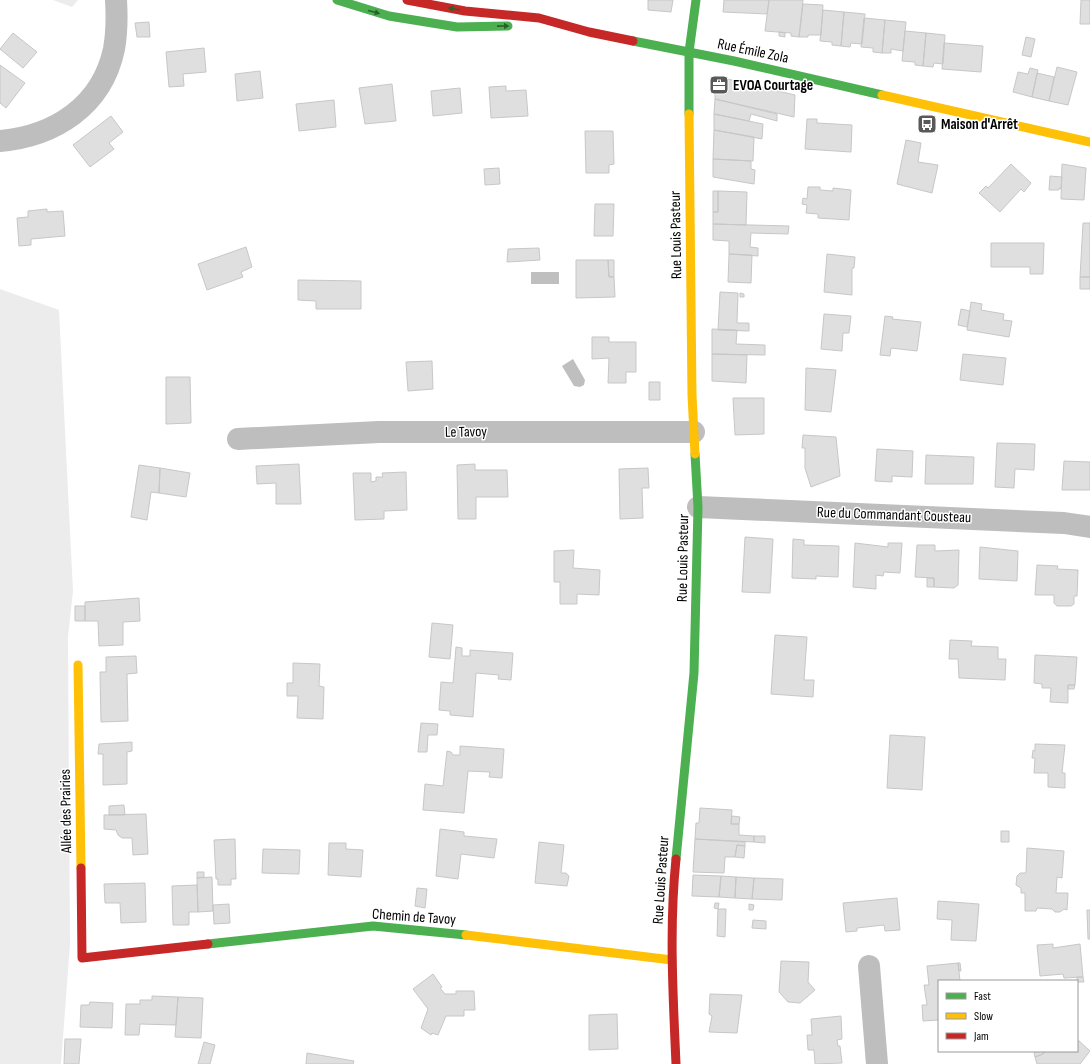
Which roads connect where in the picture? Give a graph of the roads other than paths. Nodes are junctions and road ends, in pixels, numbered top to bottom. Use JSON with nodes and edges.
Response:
{"nodes":[{"id":1,"x":116,"y":0,"type":"edge"},
{"id":2,"x":337,"y":0,"type":"edge"},
{"id":3,"x":407,"y":0,"type":"edge"},
{"id":4,"x":696,"y":0,"type":"edge"},
{"id":5,"x":589,"y":32,"type":"junction"},
{"id":6,"x":689,"y":52,"type":"junction"},
{"id":7,"x":0,"y":142,"type":"edge"},
{"id":8,"x":1090,"y":142,"type":"edge"},
{"id":9,"x":694,"y":432,"type":"junction"},
{"id":10,"x":238,"y":439,"type":"dead end"},
{"id":11,"x":698,"y":507,"type":"junction"},
{"id":12,"x":1090,"y":527,"type":"edge"},
{"id":13,"x":78,"y":665,"type":"dead end"},
{"id":14,"x":82,"y":958,"type":"joint"},
{"id":15,"x":672,"y":960,"type":"junction"},
{"id":16,"x":869,"y":966,"type":"dead end"},
{"id":17,"x":676,"y":1064,"type":"edge"},
{"id":18,"x":877,"y":1064,"type":"edge"}],
"edges":[{"from":1,"to":7,"type":"street"},
{"from":2,"to":5,"type":"street","one_way":true},
{"from":5,"to":3,"type":"street","name":"Rue Émile Zola","one_way":true},
{"from":4,"to":6,"type":"street","name":"Rue Louis Pasteur"},
{"from":5,"to":6,"type":"street","name":"Rue Émile Zola"},
{"from":6,"to":8,"type":"street","name":"Rue Émile Zola"},
{"from":6,"to":9,"type":"street","name":"Rue Louis Pasteur"},
{"from":9,"to":10,"type":"street","name":"Le Tavoy"},
{"from":9,"to":11,"type":"street","name":"Rue Louis Pasteur"},
{"from":11,"to":12,"type":"street","name":"Rue du Commandant Cousteau"},
{"from":11,"to":15,"type":"street","name":"Rue Louis Pasteur"},
{"from":13,"to":14,"type":"street","name":"Allée des Prairies"},
{"from":14,"to":15,"type":"street","name":"Chemin de Tavoy"},
{"from":15,"to":17,"type":"street","name":"Rue Louis Pasteur"},
{"from":16,"to":18,"type":"street"}]}
